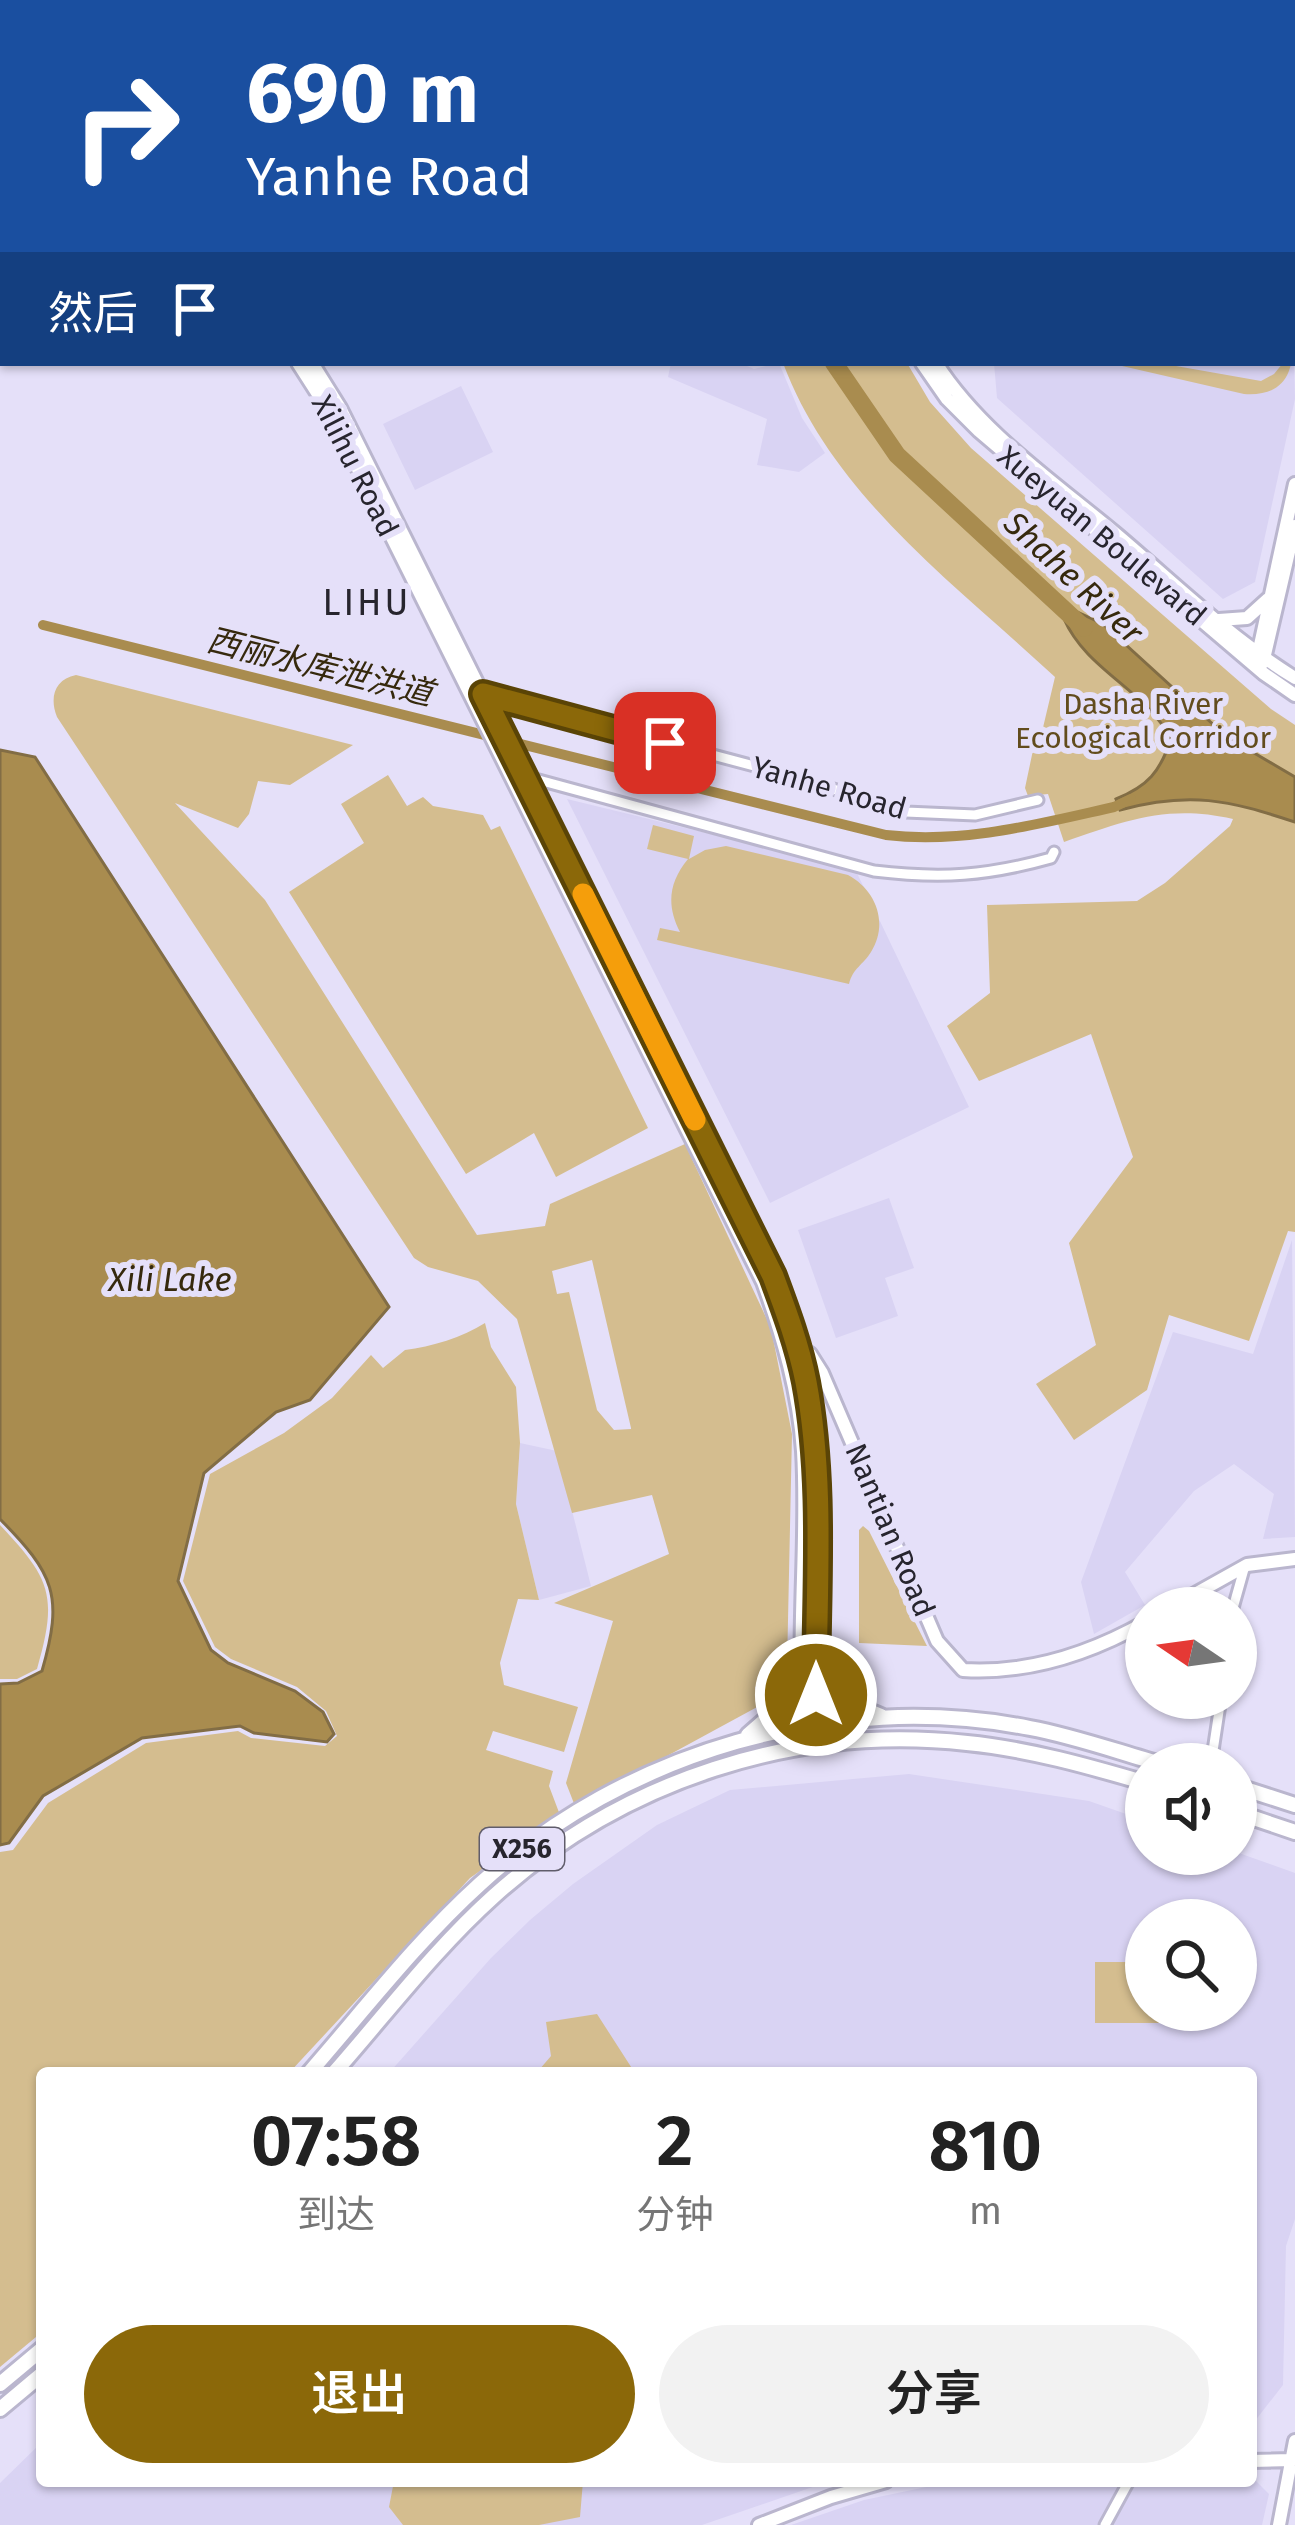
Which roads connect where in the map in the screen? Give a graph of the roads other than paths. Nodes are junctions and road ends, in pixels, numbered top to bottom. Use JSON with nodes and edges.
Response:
{"nodes":[{"id":1,"x":300,"y":366,"type":"edge"},
{"id":2,"x":314,"y":366,"type":"edge"},
{"id":3,"x":924,"y":366,"type":"edge"},
{"id":4,"x":939,"y":366,"type":"edge"},
{"id":5,"x":1295,"y":484,"type":"edge"},
{"id":6,"x":1295,"y":526,"type":"edge"},
{"id":7,"x":1271,"y":592,"type":"junction"},
{"id":8,"x":1216,"y":619,"type":"junction"},
{"id":9,"x":1260,"y":660,"type":"junction"},
{"id":10,"x":1295,"y":678,"type":"edge"},
{"id":11,"x":1295,"y":695,"type":"edge"},
{"id":12,"x":478,"y":697,"type":"junction"},
{"id":13,"x":502,"y":745,"type":"junction"},
{"id":14,"x":524,"y":776,"type":"junction"},
{"id":15,"x":1038,"y":800,"type":"dead end"},
{"id":16,"x":1054,"y":852,"type":"dead end"},
{"id":17,"x":797,"y":1348,"type":"junction"},
{"id":18,"x":1295,"y":1559,"type":"edge"},
{"id":19,"x":1247,"y":1565,"type":"junction"},
{"id":20,"x":1208,"y":1587,"type":"edge"},
{"id":21,"x":1237,"y":1587,"type":"edge"},
{"id":22,"x":1125,"y":1634,"type":"edge"},
{"id":23,"x":810,"y":1653,"type":"junction"},
{"id":24,"x":886,"y":1718,"type":"junction"},
{"id":25,"x":809,"y":1726,"type":"junction"},
{"id":26,"x":741,"y":1741,"type":"junction"},
{"id":27,"x":807,"y":1746,"type":"junction"},
{"id":28,"x":1125,"y":1754,"type":"edge"},
{"id":29,"x":1125,"y":1777,"type":"edge"},
{"id":30,"x":1257,"y":1793,"type":"edge"},
{"id":31,"x":1295,"y":1805,"type":"edge"},
{"id":32,"x":1257,"y":1819,"type":"edge"},
{"id":33,"x":1295,"y":1832,"type":"edge"},
{"id":34,"x":314,"y":2067,"type":"edge"},
{"id":35,"x":339,"y":2067,"type":"edge"},
{"id":36,"x":36,"y":2355,"type":"edge"},
{"id":37,"x":36,"y":2379,"type":"edge"},
{"id":38,"x":0,"y":2384,"type":"edge"},
{"id":39,"x":0,"y":2408,"type":"edge"},
{"id":40,"x":1295,"y":2441,"type":"edge"},
{"id":41,"x":1293,"y":2460,"type":"edge"},
{"id":42,"x":1257,"y":2461,"type":"edge"},
{"id":43,"x":866,"y":2487,"type":"edge"},
{"id":44,"x":1126,"y":2487,"type":"edge"},
{"id":45,"x":760,"y":2525,"type":"edge"},
{"id":46,"x":1105,"y":2525,"type":"edge"},
{"id":47,"x":1279,"y":2525,"type":"edge"}],
"edges":[{"from":1,"to":12,"type":"main road","name":"Xilihu Road"},
{"from":2,"to":12,"type":"main road","name":"Xilihu Road"},
{"from":3,"to":9,"type":"main road","name":"Xueyuan Boulevard"},
{"from":4,"to":8,"type":"main road","name":"Xueyuan Boulevard"},
{"from":5,"to":7,"type":"main road"},
{"from":6,"to":9,"type":"main road"},
{"from":7,"to":8,"type":"main road"},
{"from":7,"to":9,"type":"main road"},
{"from":8,"to":9,"type":"main road","name":"Xueyuan Boulevard"},
{"from":9,"to":10,"type":"main road","name":"Xueyuan Boulevard"},
{"from":9,"to":11,"type":"main road","name":"Xueyuan Boulevard"},
{"from":12,"to":13,"type":"main road"},
{"from":12,"to":15,"type":"street","name":"Yanhe Road"},
{"from":13,"to":14,"type":"main road"},
{"from":13,"to":23,"type":"main road"},
{"from":14,"to":16,"type":"street"},
{"from":14,"to":17,"type":"main road"},
{"from":17,"to":22,"type":"main road","name":"Nantian Road"},
{"from":17,"to":23,"type":"main road"},
{"from":18,"to":19,"type":"main road"},
{"from":19,"to":20,"type":"main road"},
{"from":19,"to":21,"type":"street"},
{"from":23,"to":24,"type":"main road"},
{"from":23,"to":25,"type":"main road"},
{"from":23,"to":26,"type":"main road"},
{"from":24,"to":25,"type":"main road","number":"X256"},
{"from":24,"to":28,"type":"main road","number":"X256"},
{"from":25,"to":26,"type":"main road","number":"X256"},
{"from":25,"to":27,"type":"main road"},
{"from":26,"to":34,"type":"main road","number":"X256"},
{"from":27,"to":29,"type":"main road","number":"X256"},
{"from":27,"to":35,"type":"main road","number":"X256"},
{"from":30,"to":31,"type":"main road"},
{"from":32,"to":33,"type":"main road"},
{"from":36,"to":38,"type":"main road"},
{"from":37,"to":39,"type":"main road"},
{"from":40,"to":41,"type":"main road"},
{"from":41,"to":42,"type":"main road"},
{"from":41,"to":47,"type":"main road"},
{"from":43,"to":45,"type":"main road"},
{"from":44,"to":46,"type":"street"}]}
